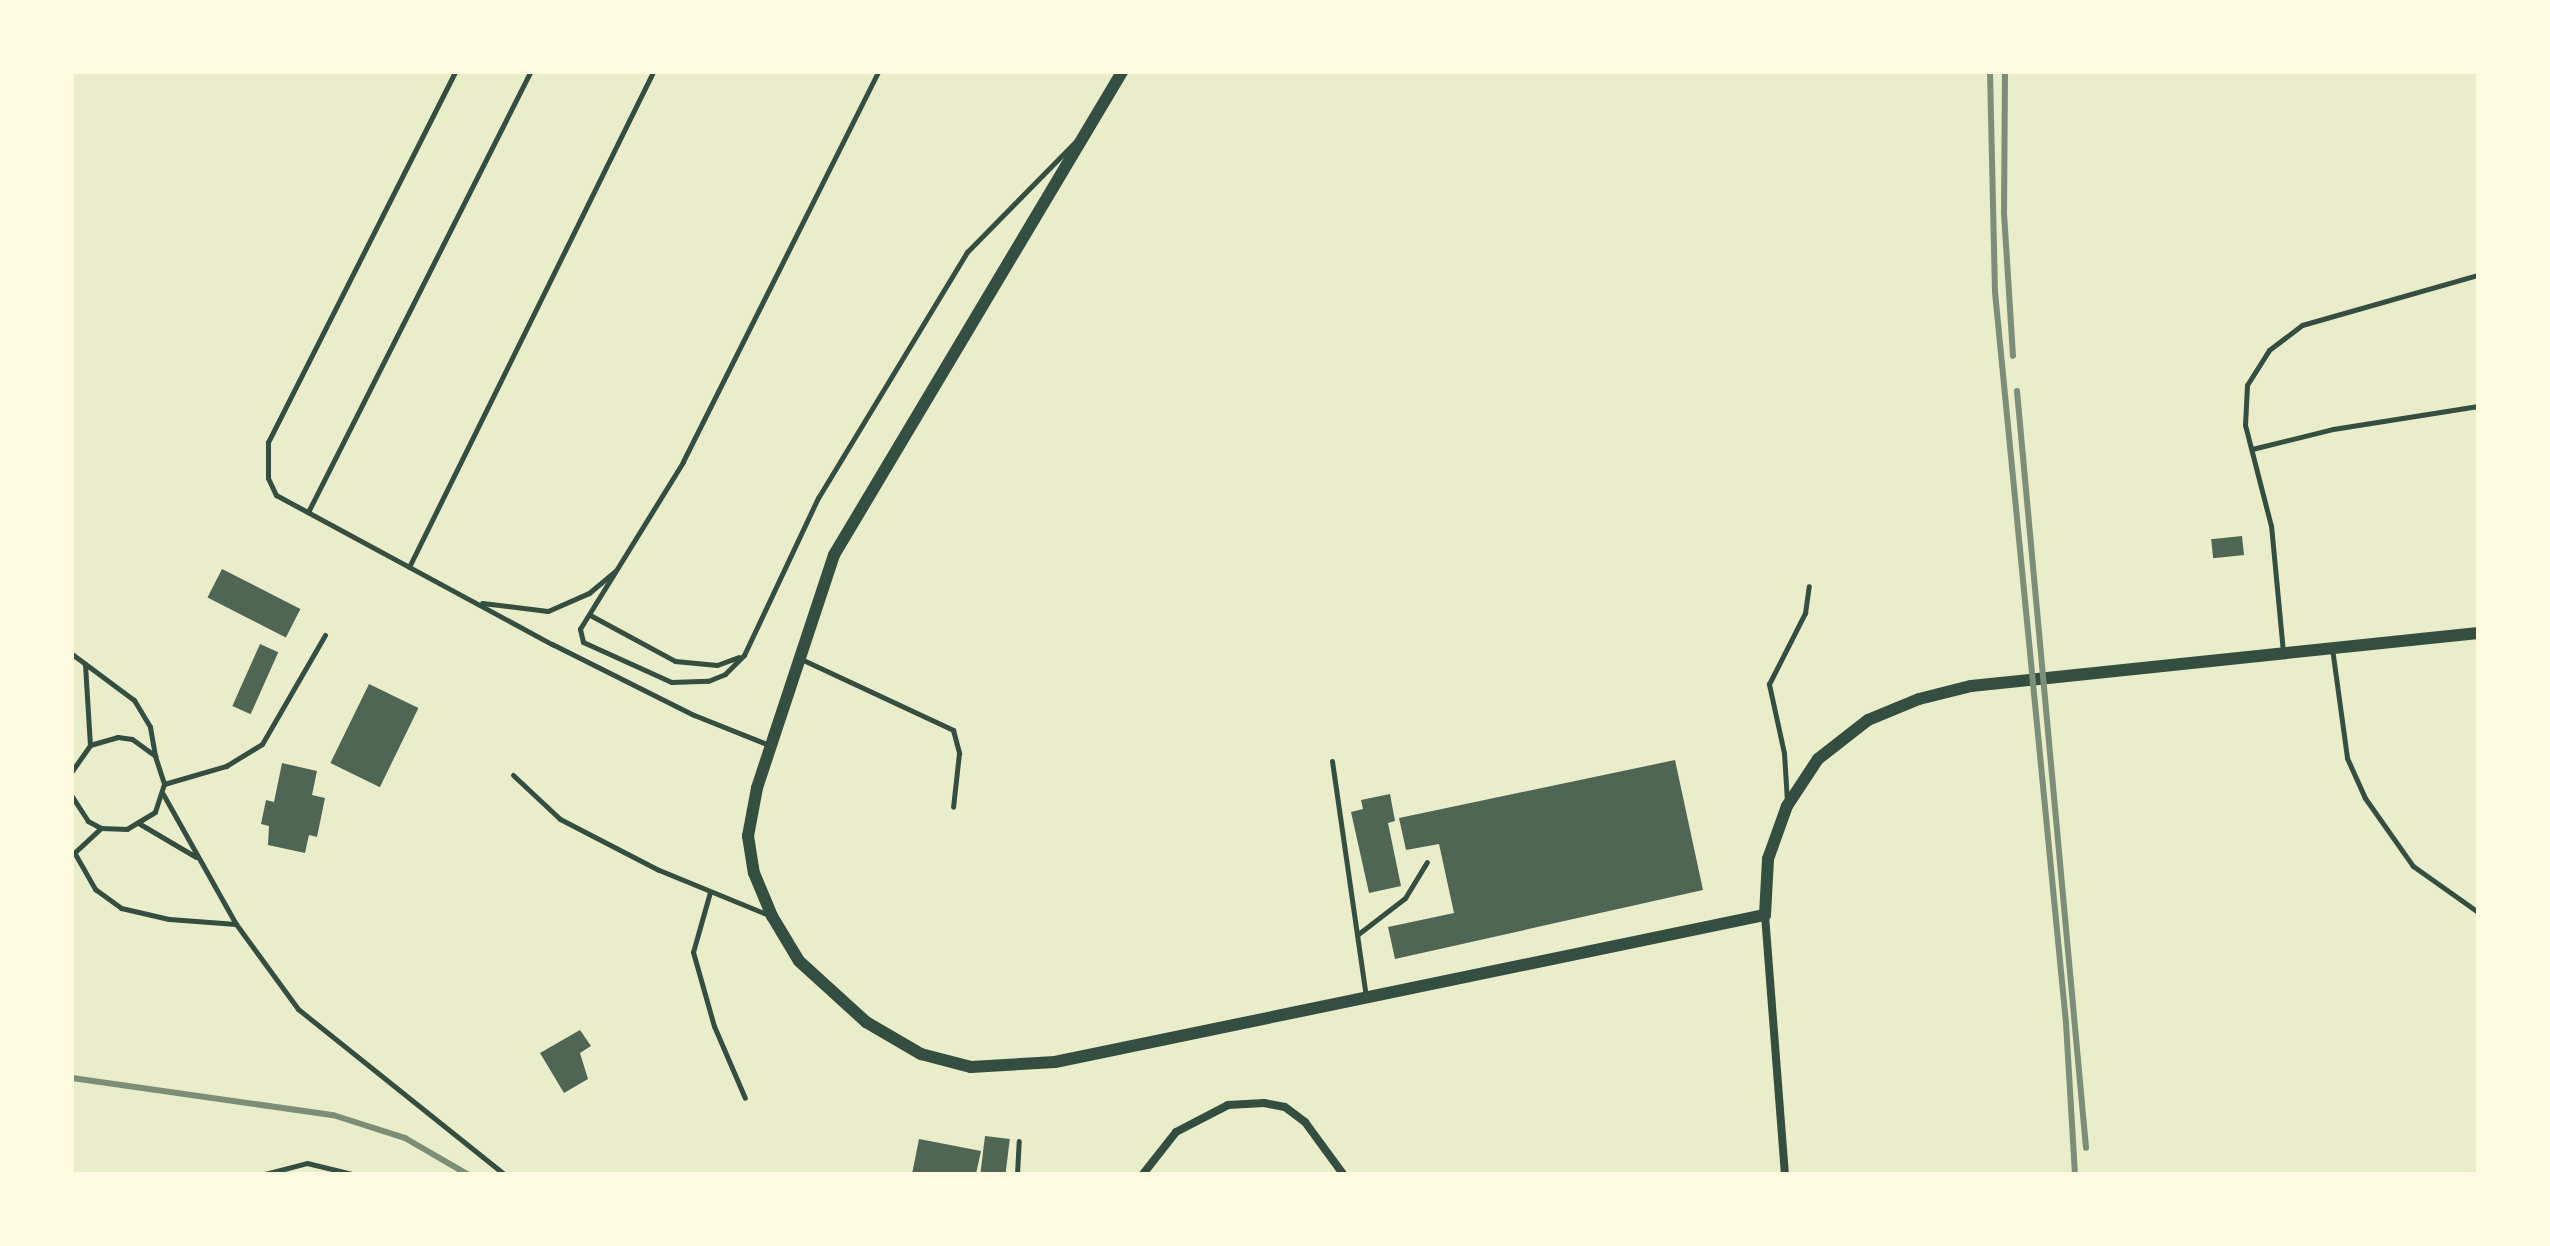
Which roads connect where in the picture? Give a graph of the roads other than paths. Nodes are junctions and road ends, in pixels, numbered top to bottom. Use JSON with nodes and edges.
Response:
{"nodes":[{"id":1,"x":455,"y":72,"type":"edge"},
{"id":2,"x":530,"y":72,"type":"edge"},
{"id":3,"x":653,"y":72,"type":"edge"},
{"id":4,"x":878,"y":72,"type":"edge"},
{"id":5,"x":1122,"y":72,"type":"edge"},
{"id":6,"x":1089,"y":131,"type":"junction"},
{"id":7,"x":2478,"y":275,"type":"edge"},
{"id":8,"x":2478,"y":406,"type":"edge"},
{"id":9,"x":2252,"y":449,"type":"junction"},
{"id":10,"x":308,"y":512,"type":"junction"},
{"id":11,"x":409,"y":567,"type":"junction"},
{"id":12,"x":619,"y":568,"type":"junction"},
{"id":13,"x":1809,"y":586,"type":"dead end"},
{"id":14,"x":473,"y":601,"type":"junction"},
{"id":15,"x":590,"y":615,"type":"junction"},
{"id":16,"x":2478,"y":633,"type":"edge"},
{"id":17,"x":325,"y":635,"type":"dead end"},
{"id":18,"x":2332,"y":648,"type":"junction"},
{"id":19,"x":2283,"y":653,"type":"junction"},
{"id":20,"x":72,"y":654,"type":"edge"},
{"id":21,"x":744,"y":655,"type":"junction"},
{"id":22,"x":796,"y":657,"type":"junction"},
{"id":23,"x":85,"y":663,"type":"junction"},
{"id":24,"x":90,"y":745,"type":"junction"},
{"id":25,"x":771,"y":745,"type":"junction"},
{"id":26,"x":72,"y":753,"type":"edge"},
{"id":27,"x":79,"y":755,"type":"junction"},
{"id":28,"x":155,"y":756,"type":"junction"},
{"id":29,"x":1332,"y":761,"type":"dead end"},
{"id":30,"x":72,"y":771,"type":"edge"},
{"id":31,"x":513,"y":775,"type":"dead end"},
{"id":32,"x":164,"y":784,"type":"junction"},
{"id":33,"x":163,"y":794,"type":"junction"},
{"id":34,"x":72,"y":796,"type":"edge"},
{"id":35,"x":1787,"y":806,"type":"junction"},
{"id":36,"x":953,"y":807,"type":"dead end"},
{"id":37,"x":78,"y":810,"type":"junction"},
{"id":38,"x":72,"y":817,"type":"edge"},
{"id":39,"x":140,"y":824,"type":"junction"},
{"id":40,"x":101,"y":828,"type":"junction"},
{"id":41,"x":73,"y":853,"type":"edge"},
{"id":42,"x":197,"y":858,"type":"junction"},
{"id":43,"x":1427,"y":862,"type":"dead end"},
{"id":44,"x":710,"y":892,"type":"junction"},
{"id":45,"x":2478,"y":912,"type":"edge"},
{"id":46,"x":1765,"y":915,"type":"junction"},
{"id":47,"x":772,"y":916,"type":"junction"},
{"id":48,"x":236,"y":924,"type":"junction"},
{"id":49,"x":1357,"y":935,"type":"junction"},
{"id":50,"x":1366,"y":997,"type":"junction"},
{"id":51,"x":745,"y":1098,"type":"dead end"},
{"id":52,"x":1019,"y":1141,"type":"dead end"},
{"id":53,"x":265,"y":1174,"type":"edge"},
{"id":54,"x":352,"y":1174,"type":"edge"},
{"id":55,"x":504,"y":1174,"type":"edge"},
{"id":56,"x":1017,"y":1174,"type":"edge"},
{"id":57,"x":1143,"y":1174,"type":"edge"},
{"id":58,"x":1343,"y":1174,"type":"edge"},
{"id":59,"x":1785,"y":1174,"type":"edge"}],
"edges":[{"from":1,"to":10,"type":"lane"},
{"from":2,"to":10,"type":"lane"},
{"from":3,"to":11,"type":"lane"},
{"from":4,"to":12,"type":"lane"},
{"from":5,"to":6,"type":"street"},
{"from":6,"to":21,"type":"lane"},
{"from":6,"to":22,"type":"street"},
{"from":7,"to":9,"type":"lane"},
{"from":8,"to":9,"type":"lane"},
{"from":9,"to":19,"type":"lane"},
{"from":10,"to":11,"type":"lane"},
{"from":11,"to":14,"type":"lane"},
{"from":12,"to":14,"type":"lane"},
{"from":12,"to":15,"type":"lane"},
{"from":13,"to":35,"type":"lane"},
{"from":14,"to":25,"type":"lane"},
{"from":15,"to":21,"type":"lane"},
{"from":15,"to":21,"type":"lane"},
{"from":16,"to":18,"type":"street"},
{"from":17,"to":32,"type":"lane"},
{"from":18,"to":19,"type":"street"},
{"from":18,"to":45,"type":"lane"},
{"from":19,"to":35,"type":"street"},
{"from":20,"to":23,"type":"lane"},
{"from":22,"to":25,"type":"street"},
{"from":22,"to":36,"type":"lane"},
{"from":23,"to":24,"type":"lane"},
{"from":23,"to":28,"type":"lane"},
{"from":24,"to":27,"type":"lane"},
{"from":24,"to":28,"type":"lane"},
{"from":25,"to":47,"type":"street"},
{"from":26,"to":27,"type":"lane"},
{"from":27,"to":30,"type":"lane"},
{"from":28,"to":32,"type":"lane"},
{"from":29,"to":49,"type":"lane"},
{"from":31,"to":44,"type":"lane"},
{"from":32,"to":33,"type":"lane"},
{"from":33,"to":39,"type":"lane"},
{"from":33,"to":42,"type":"lane"},
{"from":34,"to":37,"type":"lane"},
{"from":35,"to":46,"type":"street"},
{"from":37,"to":38,"type":"lane"},
{"from":37,"to":40,"type":"lane"},
{"from":39,"to":40,"type":"lane"},
{"from":39,"to":42,"type":"lane"},
{"from":40,"to":41,"type":"lane"},
{"from":41,"to":48,"type":"lane"},
{"from":42,"to":48,"type":"lane"},
{"from":43,"to":49,"type":"lane"},
{"from":44,"to":47,"type":"lane"},
{"from":44,"to":51,"type":"lane"},
{"from":46,"to":50,"type":"street"},
{"from":46,"to":59,"type":"street"},
{"from":47,"to":50,"type":"street"},
{"from":48,"to":55,"type":"lane"},
{"from":49,"to":50,"type":"lane"},
{"from":52,"to":56,"type":"lane"},
{"from":53,"to":54,"type":"lane"},
{"from":57,"to":58,"type":"street"}]}
